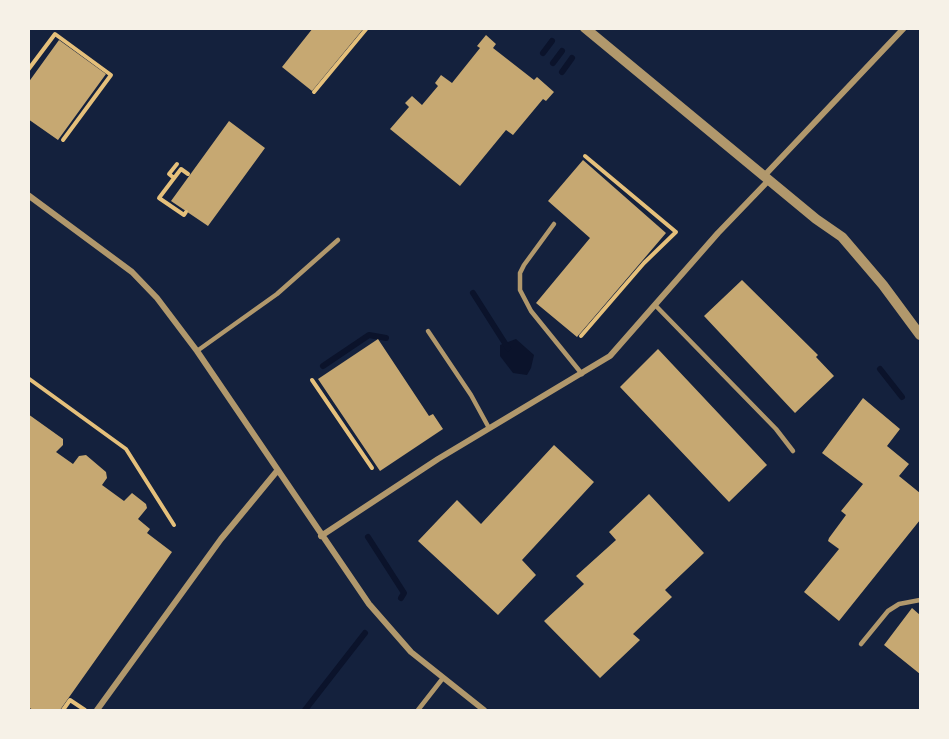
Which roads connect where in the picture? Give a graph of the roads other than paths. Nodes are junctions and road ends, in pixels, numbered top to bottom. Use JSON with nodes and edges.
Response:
{"nodes":[{"id":1,"x":585,"y":28,"type":"edge"},
{"id":2,"x":904,"y":28,"type":"edge"},
{"id":3,"x":766,"y":178,"type":"junction"},
{"id":4,"x":28,"y":195,"type":"edge"},
{"id":5,"x":554,"y":224,"type":"dead end"},
{"id":6,"x":338,"y":240,"type":"dead end"},
{"id":7,"x":656,"y":306,"type":"junction"},
{"id":8,"x":428,"y":331,"type":"dead end"},
{"id":9,"x":921,"y":335,"type":"edge"},
{"id":10,"x":197,"y":351,"type":"junction"},
{"id":11,"x":582,"y":374,"type":"junction"},
{"id":12,"x":489,"y":428,"type":"junction"},
{"id":13,"x":793,"y":451,"type":"dead end"},
{"id":14,"x":277,"y":471,"type":"junction"},
{"id":15,"x":321,"y":536,"type":"junction"},
{"id":16,"x":921,"y":600,"type":"edge"},
{"id":17,"x":861,"y":644,"type":"dead end"},
{"id":18,"x":443,"y":678,"type":"junction"},
{"id":19,"x":97,"y":711,"type":"edge"},
{"id":20,"x":418,"y":711,"type":"edge"},
{"id":21,"x":484,"y":711,"type":"edge"}],
"edges":[{"from":1,"to":3,"type":"street"},
{"from":2,"to":3,"type":"street"},
{"from":3,"to":7,"type":"street"},
{"from":3,"to":9,"type":"street"},
{"from":4,"to":10,"type":"street"},
{"from":5,"to":11,"type":"lane"},
{"from":6,"to":10,"type":"lane"},
{"from":7,"to":11,"type":"street"},
{"from":7,"to":13,"type":"lane"},
{"from":8,"to":12,"type":"lane"},
{"from":10,"to":14,"type":"street"},
{"from":11,"to":12,"type":"street"},
{"from":12,"to":15,"type":"street"},
{"from":14,"to":15,"type":"street"},
{"from":14,"to":19,"type":"street"},
{"from":15,"to":18,"type":"street"},
{"from":16,"to":17,"type":"lane"},
{"from":18,"to":20,"type":"lane"},
{"from":18,"to":21,"type":"street"}]}
